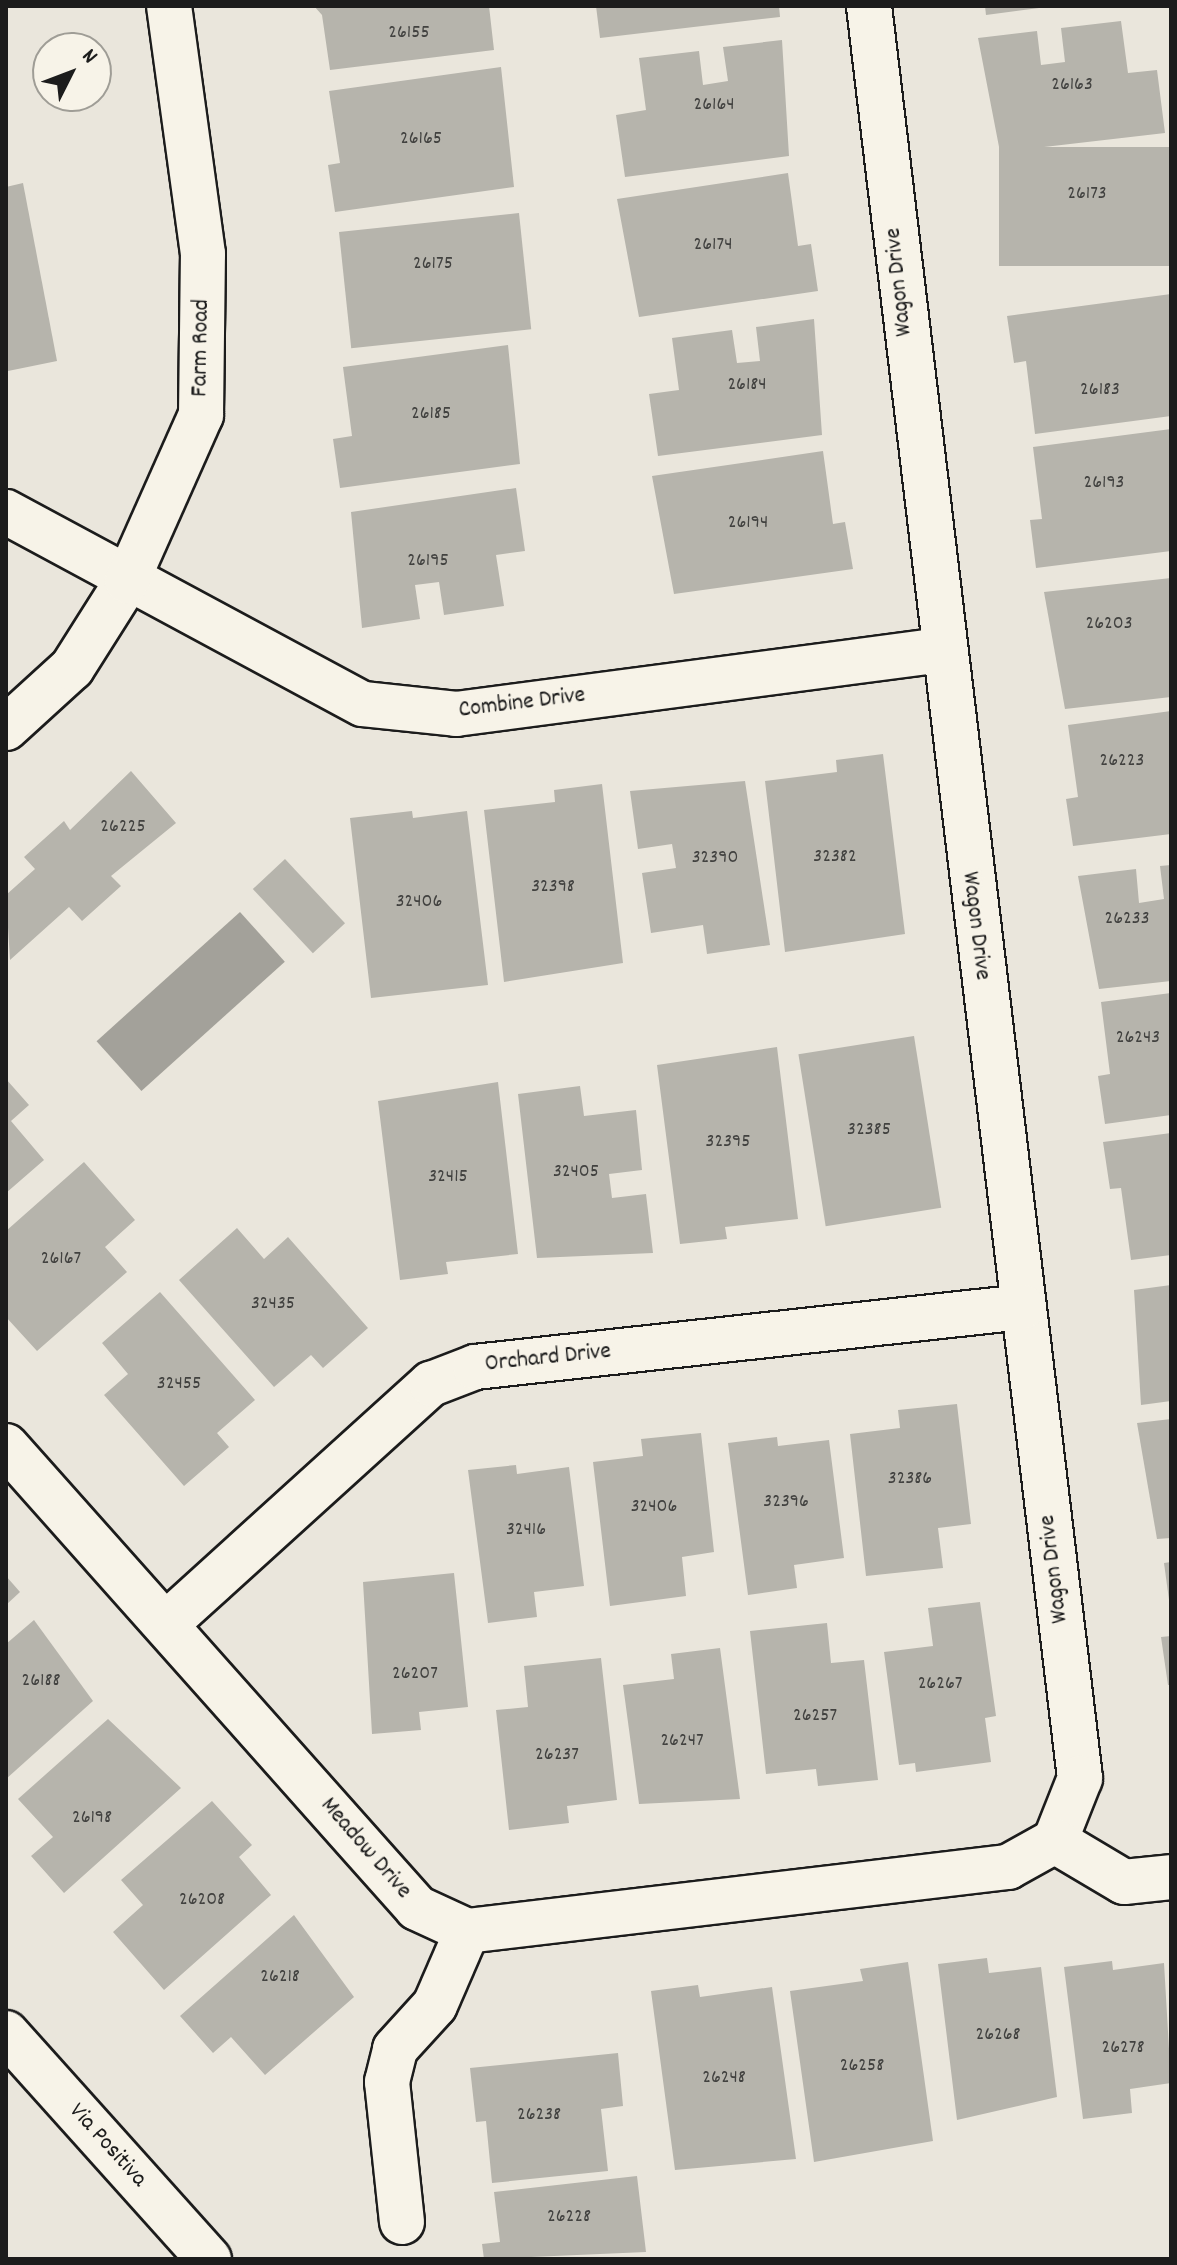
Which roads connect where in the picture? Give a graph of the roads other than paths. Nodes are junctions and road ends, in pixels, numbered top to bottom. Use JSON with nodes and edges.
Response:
{"nodes":[{"id":1,"x":169,"y":6,"type":"edge"},
{"id":2,"x":869,"y":6,"type":"edge"},
{"id":3,"x":6,"y":512,"type":"edge"},
{"id":4,"x":127,"y":581,"type":"junction"},
{"id":5,"x":941,"y":650,"type":"junction"},
{"id":6,"x":6,"y":728,"type":"edge"},
{"id":7,"x":1023,"y":1307,"type":"junction"},
{"id":8,"x":6,"y":1446,"type":"edge"},
{"id":9,"x":166,"y":1624,"type":"junction"},
{"id":10,"x":1055,"y":1841,"type":"junction"},
{"id":11,"x":1171,"y":1877,"type":"edge"},
{"id":12,"x":467,"y":1931,"type":"junction"},
{"id":13,"x":6,"y":2033,"type":"edge"},
{"id":14,"x":402,"y":2222,"type":"dead end"},
{"id":15,"x":209,"y":2259,"type":"edge"}],
"edges":[{"from":1,"to":4,"type":"street","name":"Farm Road"},
{"from":2,"to":5,"type":"street","name":"Wagon Drive"},
{"from":3,"to":4,"type":"street","name":"Combine Drive"},
{"from":4,"to":5,"type":"street","name":"Combine Drive"},
{"from":4,"to":6,"type":"street","name":"Farm Road"},
{"from":5,"to":7,"type":"street","name":"Wagon Drive"},
{"from":7,"to":9,"type":"street","name":"Orchard Drive"},
{"from":7,"to":10,"type":"street","name":"Wagon Drive"},
{"from":8,"to":9,"type":"street","name":"Meadow Drive"},
{"from":9,"to":12,"type":"street","name":"Meadow Drive"},
{"from":10,"to":11,"type":"street"},
{"from":10,"to":12,"type":"street"},
{"from":12,"to":14,"type":"street"},
{"from":13,"to":15,"type":"street","name":"Via Positiva"}]}
